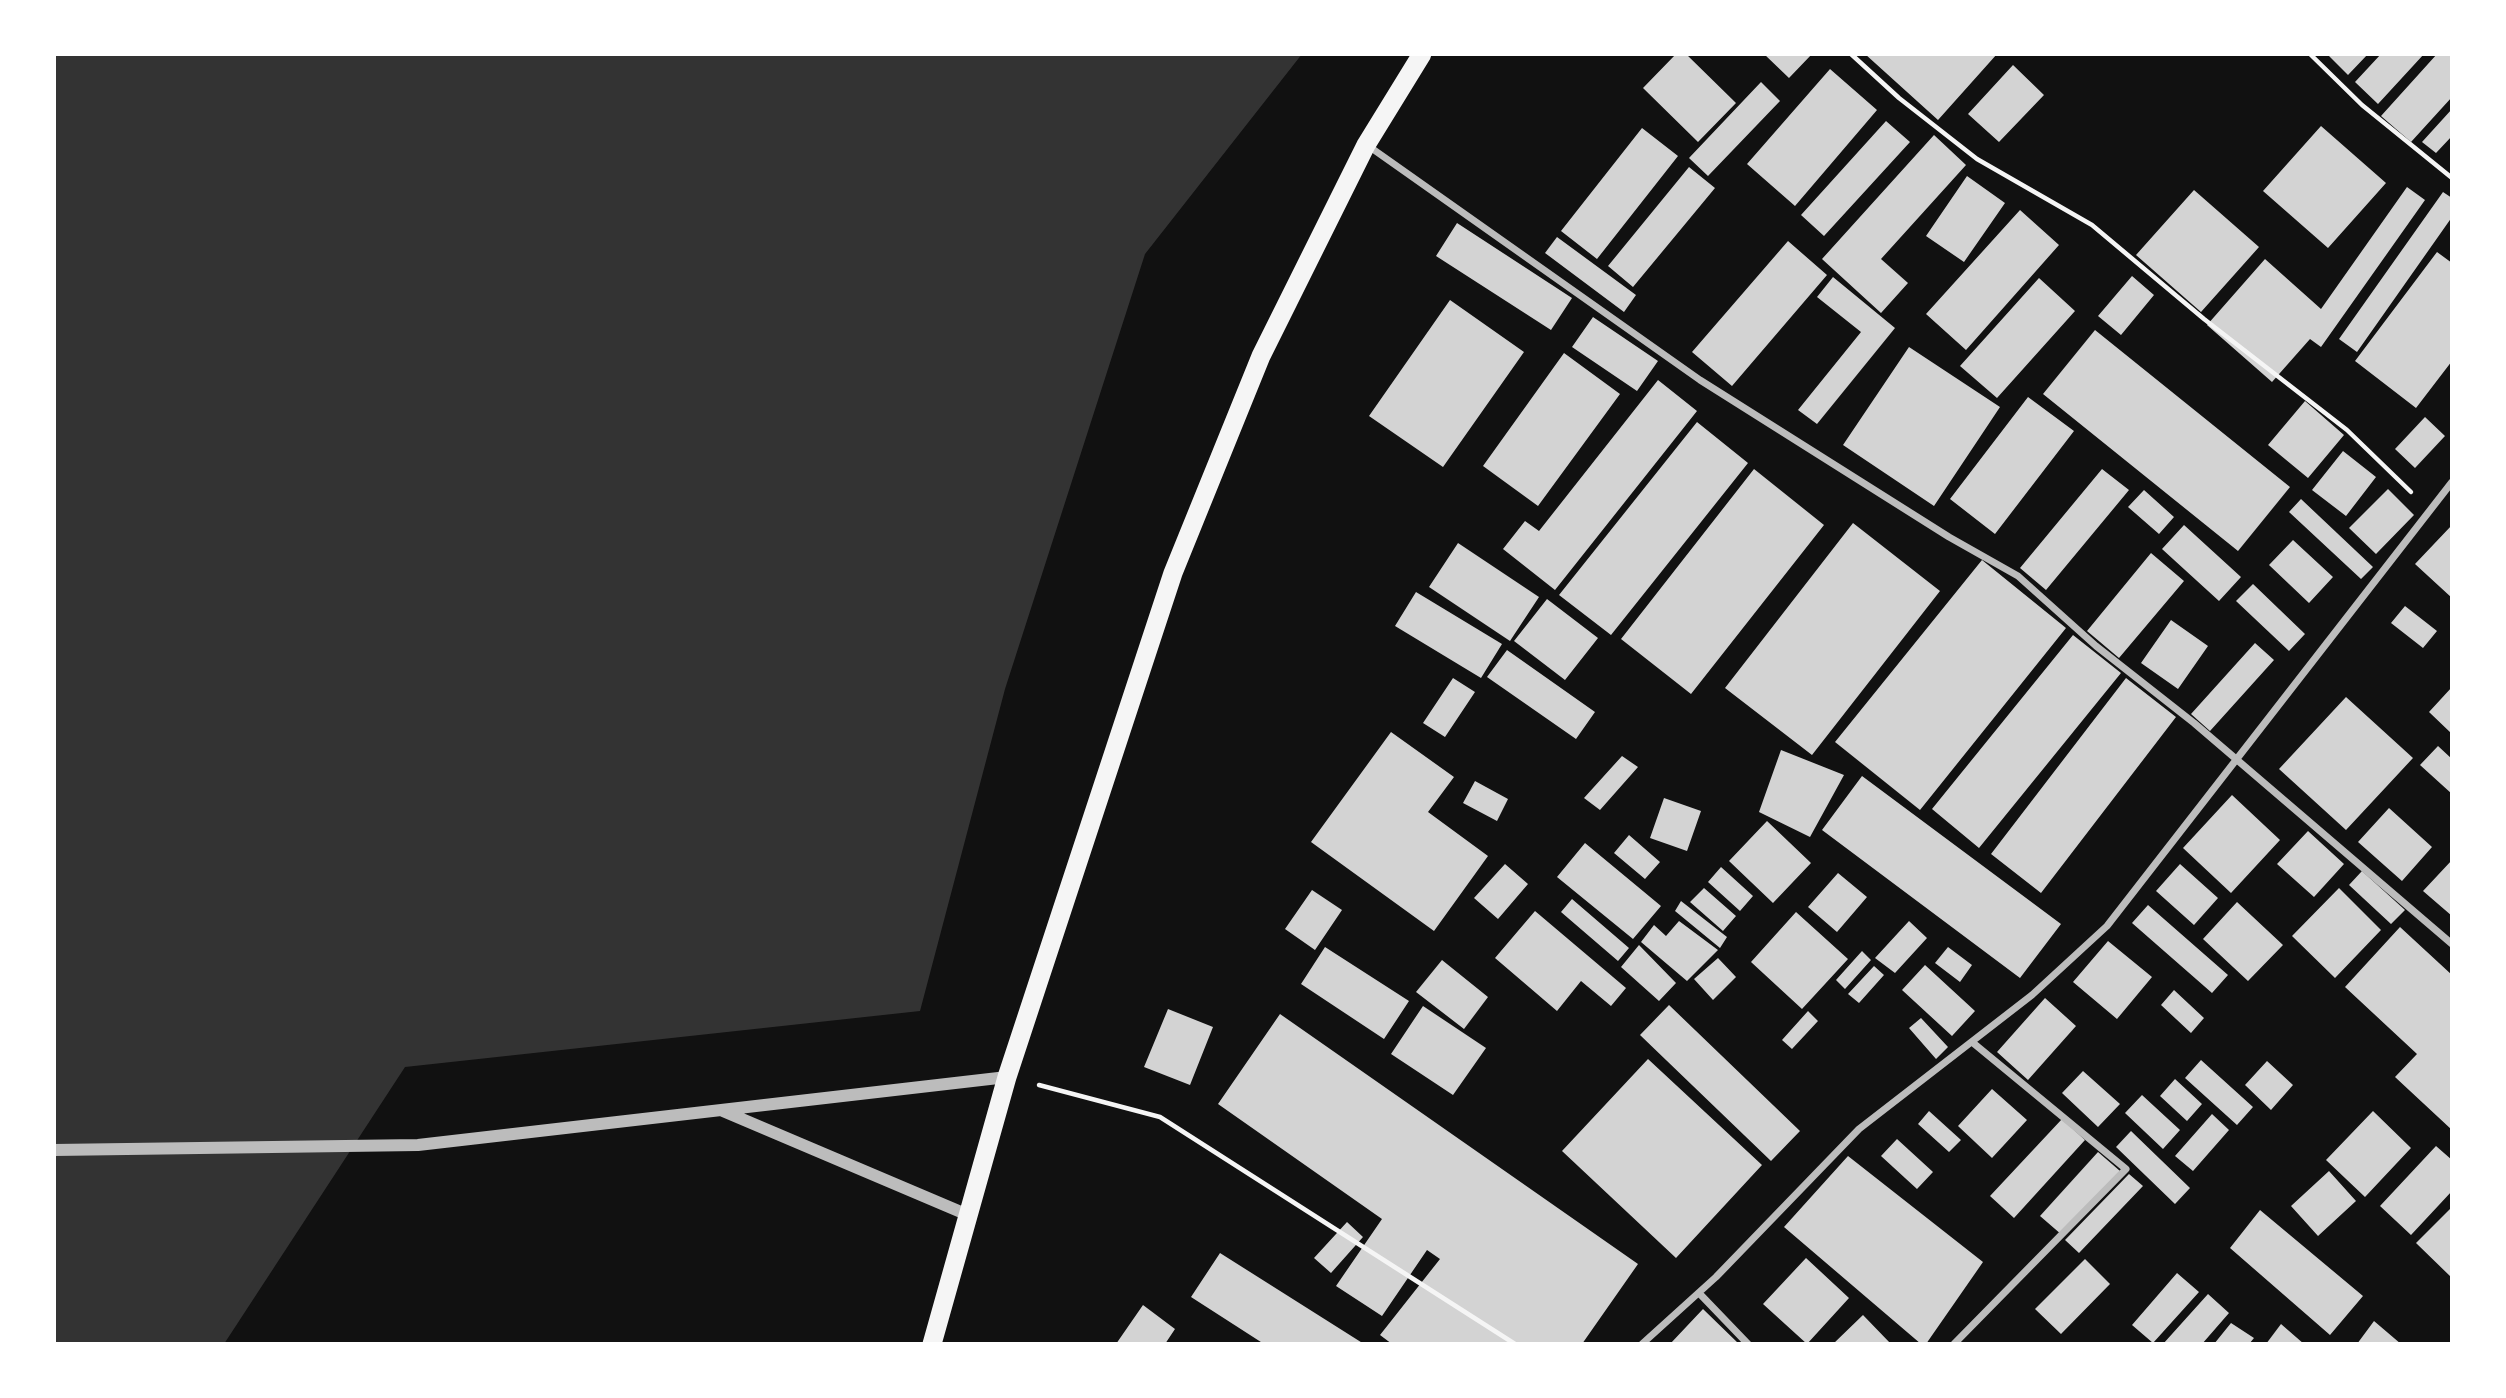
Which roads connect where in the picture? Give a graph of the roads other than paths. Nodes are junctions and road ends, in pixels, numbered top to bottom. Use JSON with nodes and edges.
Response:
{"nodes":[{"id":1,"x":1422,"y":54,"type":"edge"},
{"id":2,"x":1366,"y":145,"type":"junction"},
{"id":3,"x":2452,"y":482,"type":"edge"},
{"id":4,"x":2236,"y":758,"type":"junction"},
{"id":5,"x":2452,"y":944,"type":"edge"},
{"id":6,"x":1972,"y":1042,"type":"junction"},
{"id":7,"x":1007,"y":1077,"type":"junction"},
{"id":8,"x":722,"y":1111,"type":"junction"},
{"id":9,"x":54,"y":1150,"type":"edge"},
{"id":10,"x":968,"y":1215,"type":"junction"},
{"id":11,"x":1699,"y":1293,"type":"junction"},
{"id":12,"x":932,"y":1344,"type":"edge"},
{"id":13,"x":1642,"y":1344,"type":"edge"},
{"id":14,"x":1748,"y":1344,"type":"edge"},
{"id":15,"x":1954,"y":1344,"type":"edge"}],
"edges":[{"from":1,"to":2,"type":"highway"},
{"from":2,"to":4,"type":"street"},
{"from":2,"to":7,"type":"highway"},
{"from":3,"to":4,"type":"street"},
{"from":4,"to":5,"type":"street"},
{"from":4,"to":6,"type":"street"},
{"from":6,"to":11,"type":"street"},
{"from":6,"to":15,"type":"street"},
{"from":7,"to":8,"type":"street"},
{"from":7,"to":10,"type":"highway"},
{"from":8,"to":9,"type":"street"},
{"from":8,"to":10,"type":"street"},
{"from":10,"to":12,"type":"highway"},
{"from":11,"to":13,"type":"street"},
{"from":11,"to":14,"type":"street"}]}
